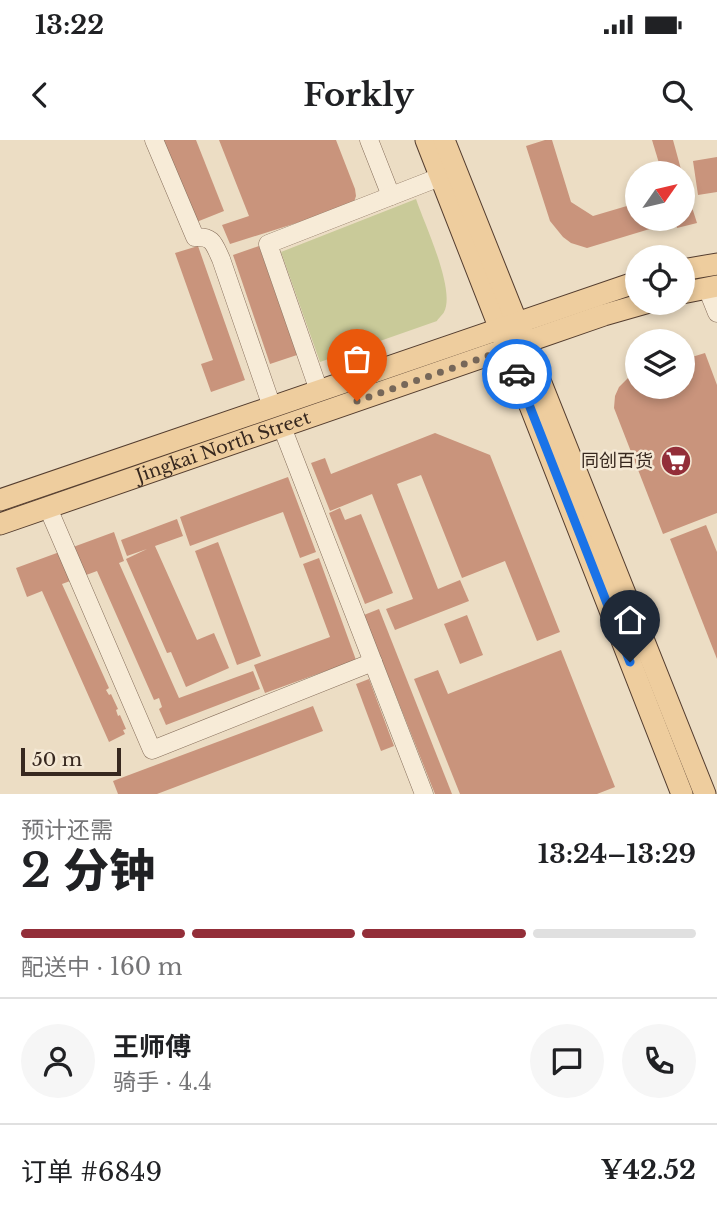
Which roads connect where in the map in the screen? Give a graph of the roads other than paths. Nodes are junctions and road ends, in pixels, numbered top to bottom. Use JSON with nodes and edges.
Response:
{"nodes":[{"id":1,"x":154,"y":140,"type":"edge"},
{"id":2,"x":369,"y":140,"type":"edge"},
{"id":3,"x":426,"y":140,"type":"edge"},
{"id":4,"x":444,"y":140,"type":"edge"},
{"id":5,"x":440,"y":177,"type":"junction"},
{"id":6,"x":391,"y":196,"type":"junction"},
{"id":7,"x":717,"y":264,"type":"edge"},
{"id":8,"x":695,"y":268,"type":"edge"},
{"id":9,"x":625,"y":286,"type":"edge"},
{"id":10,"x":712,"y":287,"type":"edge"},
{"id":11,"x":625,"y":309,"type":"edge"},
{"id":12,"x":717,"y":313,"type":"edge"},
{"id":13,"x":508,"y":326,"type":"junction"},
{"id":14,"x":516,"y":346,"type":"junction"},
{"id":15,"x":319,"y":391,"type":"junction"},
{"id":16,"x":272,"y":407,"type":"junction"},
{"id":17,"x":282,"y":427,"type":"junction"},
{"id":18,"x":0,"y":500,"type":"edge"},
{"id":19,"x":48,"y":508,"type":"junction"},
{"id":20,"x":0,"y":524,"type":"edge"},
{"id":21,"x":373,"y":662,"type":"junction"},
{"id":22,"x":424,"y":794,"type":"edge"},
{"id":23,"x":682,"y":794,"type":"edge"},
{"id":24,"x":705,"y":794,"type":"edge"}],
"edges":[{"from":1,"to":16,"type":"street"},
{"from":2,"to":6,"type":"street"},
{"from":3,"to":5,"type":"main road"},
{"from":4,"to":13,"type":"main road"},
{"from":5,"to":6,"type":"street"},
{"from":5,"to":13,"type":"main road"},
{"from":6,"to":15,"type":"street"},
{"from":7,"to":8,"type":"main road"},
{"from":9,"to":13,"type":"main road","name":"Jingkai North Street"},
{"from":10,"to":12,"type":"street"},
{"from":11,"to":14,"type":"main road","name":"Jingkai North Street"},
{"from":13,"to":14,"type":"main road"},
{"from":13,"to":15,"type":"main road","name":"Jingkai North Street"},
{"from":14,"to":17,"type":"main road","name":"Jingkai North Street"},
{"from":14,"to":23,"type":"main road"},
{"from":14,"to":24,"type":"main road"},
{"from":15,"to":16,"type":"main road","name":"Jingkai North Street"},
{"from":16,"to":18,"type":"main road","name":"Jingkai North Street"},
{"from":17,"to":19,"type":"main road","name":"Jingkai North Street"},
{"from":17,"to":21,"type":"street"},
{"from":19,"to":20,"type":"main road","name":"Jingkai North Street"},
{"from":19,"to":21,"type":"street"},
{"from":21,"to":22,"type":"street"}]}
